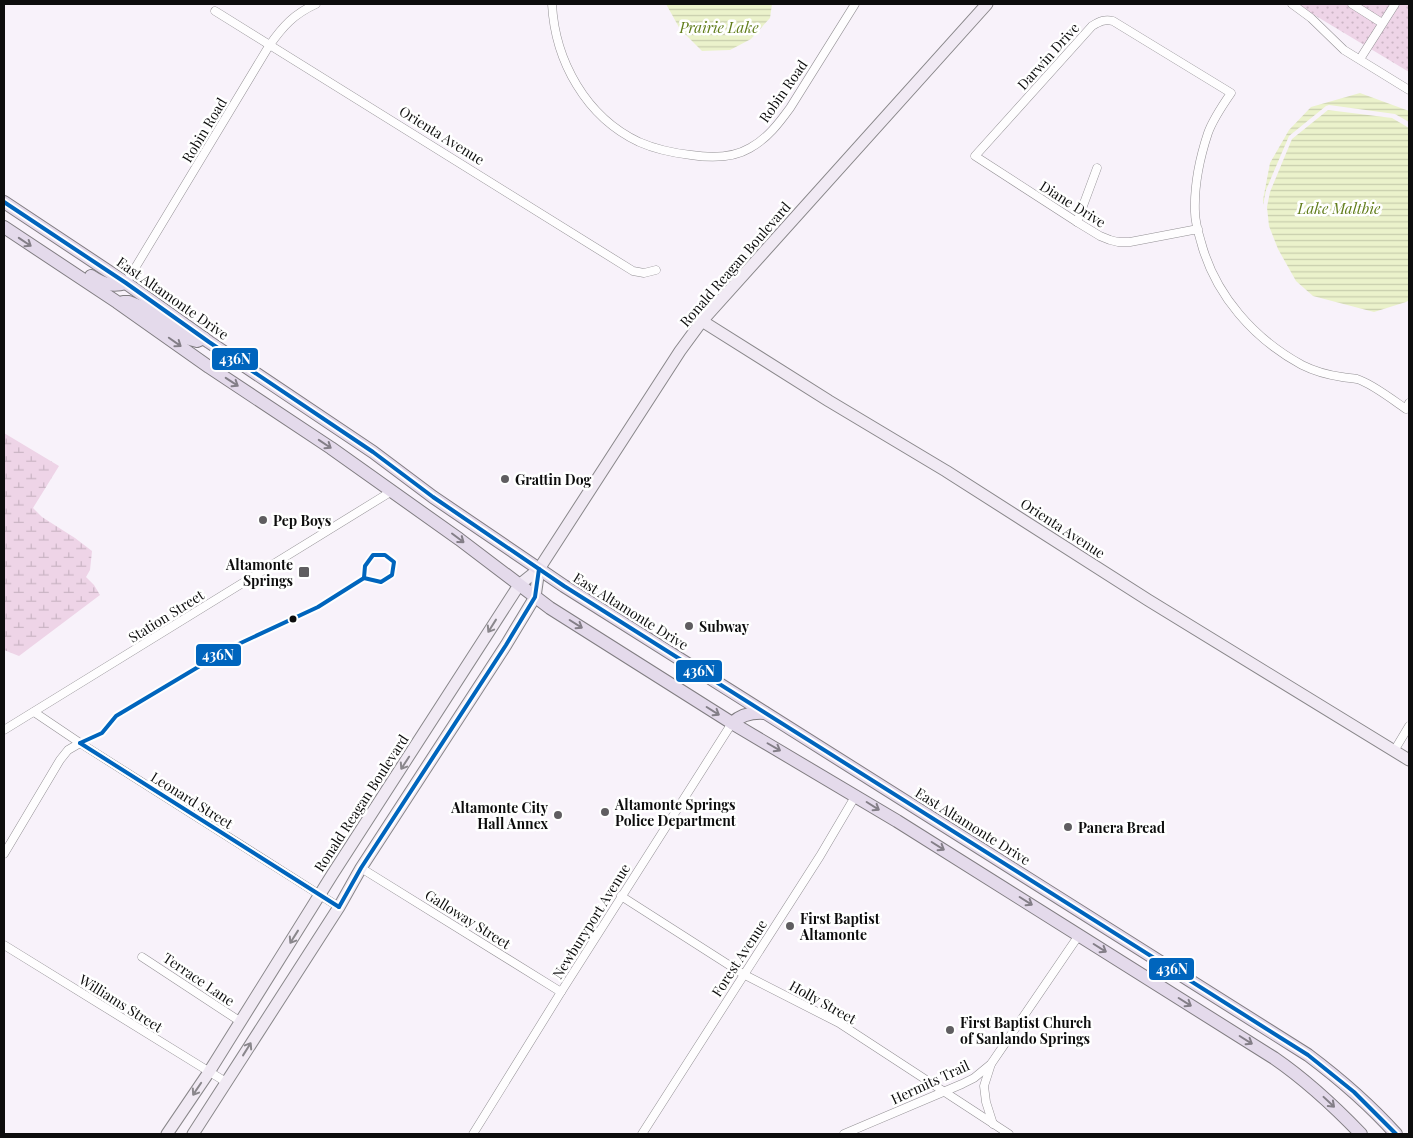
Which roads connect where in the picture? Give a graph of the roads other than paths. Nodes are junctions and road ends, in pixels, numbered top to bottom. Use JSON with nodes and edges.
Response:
{"nodes":[{"id":1,"x":316,"y":4,"type":"edge"},
{"id":2,"x":552,"y":4,"type":"edge"},
{"id":3,"x":855,"y":4,"type":"edge"},
{"id":4,"x":987,"y":4,"type":"edge"},
{"id":5,"x":1292,"y":4,"type":"edge"},
{"id":6,"x":1352,"y":4,"type":"edge"},
{"id":7,"x":1394,"y":4,"type":"edge"},
{"id":8,"x":215,"y":11,"type":"dead end"},
{"id":9,"x":1382,"y":23,"type":"junction"},
{"id":10,"x":269,"y":46,"type":"junction"},
{"id":11,"x":1360,"y":59,"type":"junction"},
{"id":12,"x":1409,"y":90,"type":"edge"},
{"id":13,"x":974,"y":156,"type":"joint"},
{"id":14,"x":1097,"y":168,"type":"dead end"},
{"id":15,"x":4,"y":202,"type":"edge"},
{"id":16,"x":1077,"y":222,"type":"junction"},
{"id":17,"x":4,"y":227,"type":"edge"},
{"id":18,"x":1198,"y":230,"type":"junction"},
{"id":19,"x":53,"y":260,"type":"junction"},
{"id":20,"x":656,"y":270,"type":"dead end"},
{"id":21,"x":126,"y":283,"type":"junction"},
{"id":22,"x":118,"y":302,"type":"junction"},
{"id":23,"x":702,"y":321,"type":"junction"},
{"id":24,"x":204,"y":338,"type":"junction"},
{"id":25,"x":256,"y":397,"type":"junction"},
{"id":26,"x":291,"y":397,"type":"junction"},
{"id":27,"x":1407,"y":406,"type":"edge"},
{"id":28,"x":328,"y":422,"type":"junction"},
{"id":29,"x":295,"y":424,"type":"junction"},
{"id":30,"x":392,"y":491,"type":"junction"},
{"id":31,"x":539,"y":570,"type":"junction"},
{"id":32,"x":519,"y":585,"type":"junction"},
{"id":33,"x":535,"y":597,"type":"junction"},
{"id":34,"x":34,"y":712,"type":"junction"},
{"id":35,"x":765,"y":713,"type":"junction"},
{"id":36,"x":732,"y":722,"type":"junction"},
{"id":37,"x":1409,"y":726,"type":"edge"},
{"id":38,"x":4,"y":730,"type":"edge"},
{"id":39,"x":80,"y":743,"type":"junction"},
{"id":40,"x":1394,"y":750,"type":"junction"},
{"id":41,"x":1409,"y":760,"type":"edge"},
{"id":42,"x":856,"y":795,"type":"junction"},
{"id":43,"x":931,"y":818,"type":"junction"},
{"id":44,"x":897,"y":821,"type":"junction"},
{"id":45,"x":4,"y":854,"type":"edge"},
{"id":46,"x":361,"y":868,"type":"junction"},
{"id":47,"x":319,"y":896,"type":"junction"},
{"id":48,"x":622,"y":896,"type":"junction"},
{"id":49,"x":339,"y":907,"type":"junction"},
{"id":50,"x":1092,"y":919,"type":"junction"},
{"id":51,"x":1058,"y":922,"type":"junction"},
{"id":52,"x":1110,"y":930,"type":"junction"},
{"id":53,"x":1079,"y":935,"type":"junction"},
{"id":54,"x":4,"y":945,"type":"edge"},
{"id":55,"x":142,"y":957,"type":"dead end"},
{"id":56,"x":743,"y":974,"type":"junction"},
{"id":57,"x":561,"y":992,"type":"junction"},
{"id":58,"x":1231,"y":1006,"type":"junction"},
{"id":59,"x":1204,"y":1014,"type":"junction"},
{"id":60,"x":241,"y":1022,"type":"junction"},
{"id":61,"x":991,"y":1064,"type":"junction"},
{"id":62,"x":209,"y":1072,"type":"junction"},
{"id":63,"x":226,"y":1082,"type":"junction"},
{"id":64,"x":944,"y":1092,"type":"junction"},
{"id":65,"x":993,"y":1124,"type":"junction"},
{"id":66,"x":167,"y":1134,"type":"edge"},
{"id":67,"x":193,"y":1134,"type":"edge"},
{"id":68,"x":472,"y":1134,"type":"edge"},
{"id":69,"x":642,"y":1134,"type":"edge"},
{"id":70,"x":844,"y":1134,"type":"edge"},
{"id":71,"x":1009,"y":1134,"type":"edge"},
{"id":72,"x":1361,"y":1134,"type":"edge"},
{"id":73,"x":1396,"y":1134,"type":"edge"}],
"edges":[{"from":1,"to":10,"type":"street","name":"Robin Road"},
{"from":2,"to":3,"type":"street","name":"Robin Road"},
{"from":4,"to":23,"type":"street","name":"Ronald Reagan Boulevard"},
{"from":5,"to":11,"type":"street"},
{"from":6,"to":9,"type":"street"},
{"from":7,"to":9,"type":"street"},
{"from":8,"to":10,"type":"street","name":"Orienta Avenue"},
{"from":9,"to":11,"type":"street"},
{"from":10,"to":20,"type":"street","name":"Orienta Avenue"},
{"from":10,"to":21,"type":"street","name":"Robin Road"},
{"from":11,"to":12,"type":"street"},
{"from":13,"to":16,"type":"street","name":"Diane Drive"},
{"from":13,"to":18,"type":"street","name":"Darwin Drive"},
{"from":14,"to":16,"type":"street"},
{"from":15,"to":21,"type":"main road","name":"East Altamonte Drive"},
{"from":16,"to":18,"type":"street","name":"Diane Drive"},
{"from":17,"to":19,"type":"main road","one_way":true},
{"from":18,"to":27,"type":"street"},
{"from":19,"to":21,"type":"main road"},
{"from":19,"to":22,"type":"main road"},
{"from":21,"to":24,"type":"main road","name":"East Altamonte Drive"},
{"from":22,"to":24,"type":"main road"},
{"from":22,"to":25,"type":"main road","one_way":true},
{"from":23,"to":31,"type":"street","name":"Ronald Reagan Boulevard"},
{"from":23,"to":40,"type":"street","name":"Orienta Avenue"},
{"from":24,"to":26,"type":"main road","name":"East Altamonte Drive"},
{"from":25,"to":26,"type":"main road"},
{"from":25,"to":29,"type":"main road"},
{"from":26,"to":28,"type":"main road","name":"East Altamonte Drive"},
{"from":28,"to":29,"type":"main road"},
{"from":28,"to":31,"type":"main road","name":"East Altamonte Drive"},
{"from":29,"to":30,"type":"main road","one_way":true},
{"from":30,"to":32,"type":"main road","one_way":true},
{"from":30,"to":34,"type":"street","name":"Station Street"},
{"from":31,"to":32,"type":"street","name":"Ronald Reagan Boulevard"},
{"from":31,"to":33,"type":"street","name":"Ronald Reagan Boulevard"},
{"from":31,"to":35,"type":"main road","name":"East Altamonte Drive"},
{"from":32,"to":33,"type":"main road"},
{"from":32,"to":47,"type":"street","name":"Ronald Reagan Boulevard","one_way":true},
{"from":33,"to":36,"type":"main road","one_way":true},
{"from":33,"to":46,"type":"street","name":"Ronald Reagan Boulevard"},
{"from":34,"to":38,"type":"street","name":"Station Street"},
{"from":34,"to":39,"type":"street","name":"Leonard Street"},
{"from":35,"to":36,"type":"main road"},
{"from":35,"to":43,"type":"main road","name":"East Altamonte Drive"},
{"from":36,"to":42,"type":"main road","one_way":true},
{"from":36,"to":48,"type":"street","name":"Newburyport Avenue"},
{"from":37,"to":40,"type":"street"},
{"from":39,"to":45,"type":"street"},
{"from":39,"to":47,"type":"street","name":"Leonard Street"},
{"from":40,"to":41,"type":"street","name":"Orienta Avenue"},
{"from":42,"to":44,"type":"main road","one_way":true},
{"from":42,"to":56,"type":"street","name":"Forest Avenue"},
{"from":43,"to":44,"type":"main road"},
{"from":43,"to":50,"type":"main road","name":"East Altamonte Drive"},
{"from":44,"to":51,"type":"main road","one_way":true},
{"from":46,"to":49,"type":"street","name":"Ronald Reagan Boulevard"},
{"from":46,"to":57,"type":"street","name":"Galloway Street"},
{"from":47,"to":49,"type":"street","name":"Leonard Street"},
{"from":47,"to":60,"type":"street","name":"Ronald Reagan Boulevard","one_way":true},
{"from":48,"to":56,"type":"street","name":"Holly Street"},
{"from":48,"to":57,"type":"street","name":"Newburyport Avenue"},
{"from":63,"to":49,"type":"street","name":"Ronald Reagan Boulevard","one_way":true},
{"from":50,"to":51,"type":"main road"},
{"from":50,"to":52,"type":"main road","name":"East Altamonte Drive"},
{"from":51,"to":53,"type":"main road"},
{"from":52,"to":53,"type":"main road"},
{"from":52,"to":58,"type":"main road","name":"East Altamonte Drive"},
{"from":53,"to":59,"type":"main road","one_way":true},
{"from":53,"to":61,"type":"street","name":"Hermits Trail"},
{"from":54,"to":62,"type":"street","name":"Williams Street"},
{"from":55,"to":60,"type":"street","name":"Terrace Lane"},
{"from":56,"to":64,"type":"street","name":"Holly Street"},
{"from":56,"to":69,"type":"street","name":"Forest Avenue"},
{"from":57,"to":68,"type":"street","name":"Newburyport Avenue"},
{"from":58,"to":59,"type":"main road"},
{"from":58,"to":73,"type":"main road","name":"East Altamonte Drive"},
{"from":59,"to":72,"type":"main road","one_way":true},
{"from":60,"to":62,"type":"street","name":"Ronald Reagan Boulevard"},
{"from":61,"to":64,"type":"street","name":"Hermits Trail"},
{"from":61,"to":65,"type":"street"},
{"from":62,"to":63,"type":"street","name":"Williams Street"},
{"from":62,"to":66,"type":"street","name":"Ronald Reagan Boulevard","one_way":true},
{"from":63,"to":67,"type":"street","name":"Ronald Reagan Boulevard"},
{"from":64,"to":65,"type":"street","name":"Holly Street"},
{"from":64,"to":70,"type":"street","name":"Hermits Trail"},
{"from":65,"to":71,"type":"street","name":"Holly Street"}]}
